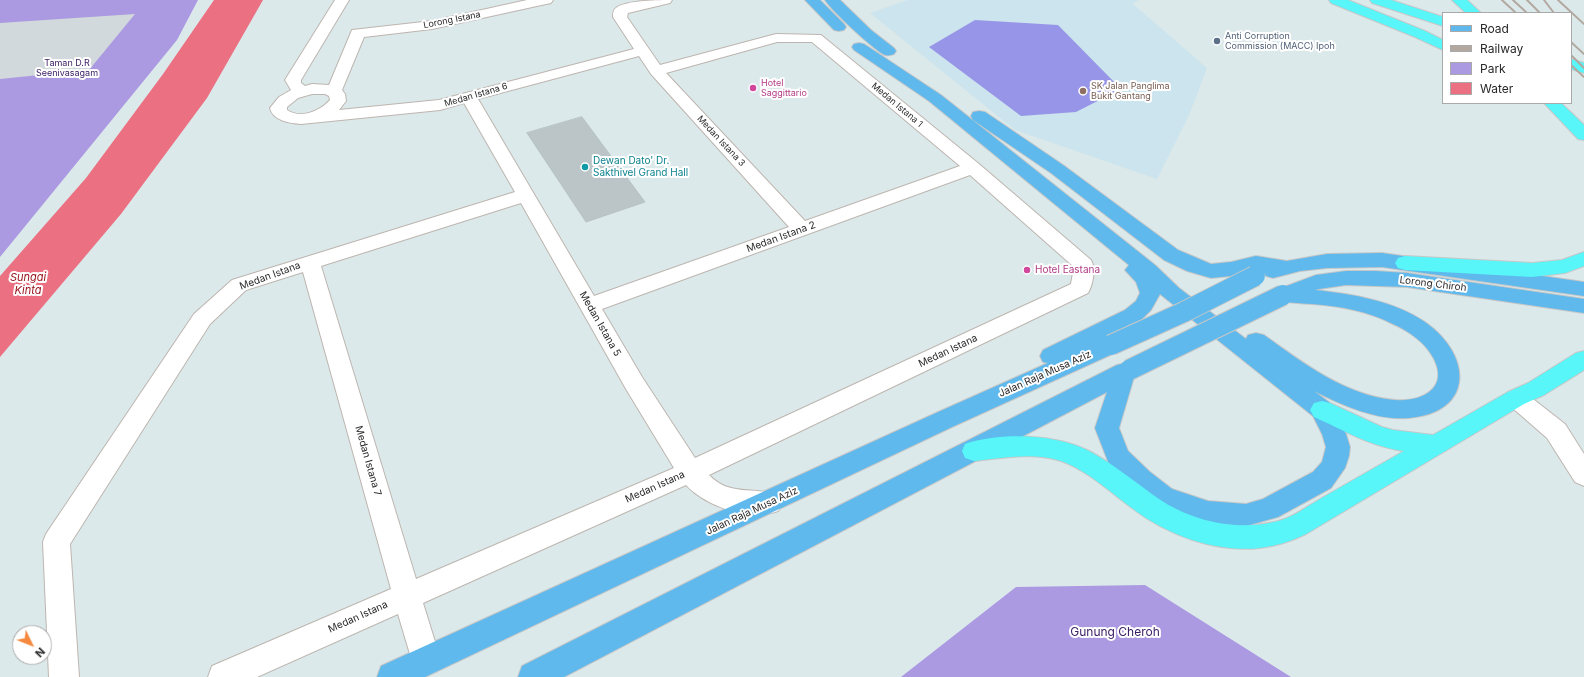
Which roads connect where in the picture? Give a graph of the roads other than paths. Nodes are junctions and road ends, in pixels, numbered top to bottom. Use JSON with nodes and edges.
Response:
{"nodes":[{"id":1,"x":342,"y":0,"type":"edge"},
{"id":2,"x":356,"y":0,"type":"edge"},
{"id":3,"x":546,"y":0,"type":"edge"},
{"id":4,"x":665,"y":0,"type":"edge"},
{"id":5,"x":812,"y":0,"type":"edge"},
{"id":6,"x":832,"y":0,"type":"edge"},
{"id":7,"x":1336,"y":0,"type":"edge"},
{"id":8,"x":1377,"y":0,"type":"edge"},
{"id":9,"x":1402,"y":0,"type":"edge"},
{"id":10,"x":1444,"y":0,"type":"edge"},
{"id":11,"x":1459,"y":0,"type":"edge"},
{"id":12,"x":622,"y":9,"type":"edge"},
{"id":13,"x":1416,"y":9,"type":"junction"},
{"id":14,"x":1457,"y":12,"type":"edge"},
{"id":15,"x":1473,"y":12,"type":"edge"},
{"id":16,"x":1442,"y":13,"type":"edge"},
{"id":17,"x":1442,"y":22,"type":"edge"},
{"id":18,"x":351,"y":26,"type":"junction"},
{"id":19,"x":1442,"y":45,"type":"edge"},
{"id":20,"x":859,"y":47,"type":"junction"},
{"id":21,"x":642,"y":52,"type":"junction"},
{"id":22,"x":1572,"y":54,"type":"edge"},
{"id":23,"x":308,"y":56,"type":"junction"},
{"id":24,"x":1584,"y":59,"type":"edge"},
{"id":25,"x":1572,"y":64,"type":"edge"},
{"id":26,"x":1584,"y":68,"type":"edge"},
{"id":27,"x":656,"y":71,"type":"junction"},
{"id":28,"x":303,"y":91,"type":"junction"},
{"id":29,"x":336,"y":96,"type":"junction"},
{"id":30,"x":469,"y":96,"type":"junction"},
{"id":31,"x":280,"y":103,"type":"junction"},
{"id":32,"x":1558,"y":104,"type":"edge"},
{"id":33,"x":1559,"y":104,"type":"edge"},
{"id":34,"x":1584,"y":114,"type":"edge"},
{"id":35,"x":979,"y":116,"type":"junction"},
{"id":36,"x":306,"y":118,"type":"junction"},
{"id":37,"x":1584,"y":135,"type":"edge"},
{"id":38,"x":973,"y":168,"type":"junction"},
{"id":39,"x":526,"y":195,"type":"junction"},
{"id":40,"x":802,"y":229,"type":"junction"},
{"id":41,"x":1584,"y":259,"type":"edge"},
{"id":42,"x":310,"y":262,"type":"junction"},
{"id":43,"x":1405,"y":263,"type":"junction"},
{"id":44,"x":1286,"y":267,"type":"junction"},
{"id":45,"x":1082,"y":288,"type":"joint"},
{"id":46,"x":1584,"y":289,"type":"edge"},
{"id":47,"x":1283,"y":295,"type":"junction"},
{"id":48,"x":590,"y":305,"type":"junction"},
{"id":49,"x":1584,"y":306,"type":"edge"},
{"id":50,"x":1584,"y":359,"type":"edge"},
{"id":51,"x":1127,"y":370,"type":"junction"},
{"id":52,"x":1516,"y":398,"type":"junction"},
{"id":53,"x":1322,"y":410,"type":"junction"},
{"id":54,"x":1436,"y":444,"type":"junction"},
{"id":55,"x":974,"y":450,"type":"junction"},
{"id":56,"x":873,"y":454,"type":"junction"},
{"id":57,"x":690,"y":472,"type":"junction"},
{"id":58,"x":1584,"y":474,"type":"edge"},
{"id":59,"x":769,"y":503,"type":"junction"},
{"id":60,"x":407,"y":596,"type":"junction"},
{"id":61,"x":426,"y":661,"type":"junction"},
{"id":62,"x":64,"y":677,"type":"edge"},
{"id":63,"x":223,"y":677,"type":"edge"},
{"id":64,"x":392,"y":677,"type":"edge"},
{"id":65,"x":533,"y":677,"type":"edge"}],
"edges":[{"from":1,"to":23,"type":"street"},
{"from":2,"to":18,"type":"street"},
{"from":3,"to":18,"type":"street","name":"Lorong Istana"},
{"from":4,"to":12,"type":"street"},
{"from":5,"to":20,"type":"main road"},
{"from":6,"to":35,"type":"main road"},
{"from":7,"to":19,"type":"highway"},
{"from":8,"to":13,"type":"highway"},
{"from":9,"to":13,"type":"highway"},
{"from":10,"to":14,"type":"highway"},
{"from":11,"to":15,"type":"highway"},
{"from":12,"to":21,"type":"street","name":"Medan Istana 3"},
{"from":13,"to":16,"type":"highway"},
{"from":13,"to":17,"type":"highway"},
{"from":18,"to":29,"type":"street"},
{"from":20,"to":53,"type":"main road"},
{"from":20,"to":56,"type":"main road"},
{"from":21,"to":27,"type":"street","name":"Medan Istana 3"},
{"from":21,"to":30,"type":"street","name":"Medan Istana 6"},
{"from":22,"to":24,"type":"highway"},
{"from":23,"to":28,"type":"street"},
{"from":23,"to":31,"type":"street"},
{"from":25,"to":26,"type":"highway"},
{"from":27,"to":38,"type":"street","name":"Medan Istana 1"},
{"from":27,"to":40,"type":"street","name":"Medan Istana 3"},
{"from":28,"to":29,"type":"street"},
{"from":28,"to":31,"type":"street"},
{"from":29,"to":30,"type":"street"},
{"from":29,"to":36,"type":"street"},
{"from":30,"to":36,"type":"street","name":"Medan Istana 6"},
{"from":30,"to":39,"type":"street","name":"Medan Istana 5"},
{"from":31,"to":36,"type":"street","name":"Medan Istana 6"},
{"from":32,"to":37,"type":"highway"},
{"from":33,"to":34,"type":"highway"},
{"from":35,"to":44,"type":"main road"},
{"from":35,"to":47,"type":"main road"},
{"from":38,"to":40,"type":"street","name":"Medan Istana 2"},
{"from":38,"to":45,"type":"street","name":"Medan Istana 1"},
{"from":39,"to":42,"type":"street","name":"Medan Istana"},
{"from":39,"to":48,"type":"street","name":"Medan Istana 5"},
{"from":40,"to":48,"type":"street","name":"Medan Istana 2"},
{"from":41,"to":43,"type":"highway"},
{"from":42,"to":60,"type":"street","name":"Medan Istana 7"},
{"from":42,"to":62,"type":"street","name":"Medan Istana"},
{"from":43,"to":44,"type":"main road","name":"Lorong Chiroh"},
{"from":43,"to":46,"type":"main road","name":"Lorong Chiroh"},
{"from":44,"to":56,"type":"main road","name":"Jalan Raja Musa Aziz","bridge":true},
{"from":45,"to":57,"type":"street","name":"Medan Istana"},
{"from":47,"to":49,"type":"main road","name":"Lorong Chiroh"},
{"from":47,"to":51,"type":"main road","name":"Lorong Chiroh","bridge":true},
{"from":48,"to":57,"type":"street","name":"Medan Istana 5"},
{"from":50,"to":52,"type":"highway"},
{"from":51,"to":53,"type":"main road"},
{"from":51,"to":55,"type":"main road","name":"Lorong Chiroh"},
{"from":52,"to":54,"type":"highway"},
{"from":52,"to":58,"type":"street"},
{"from":53,"to":54,"type":"highway"},
{"from":54,"to":55,"type":"highway"},
{"from":55,"to":65,"type":"main road"},
{"from":56,"to":59,"type":"main road","name":"Jalan Raja Musa Aziz"},
{"from":57,"to":59,"type":"street","name":"Medan Istana 5"},
{"from":57,"to":60,"type":"street","name":"Medan Istana"},
{"from":59,"to":61,"type":"main road","name":"Jalan Raja Musa Aziz"},
{"from":60,"to":61,"type":"street","name":"Medan Istana 7"},
{"from":60,"to":63,"type":"street","name":"Medan Istana"},
{"from":61,"to":64,"type":"main road","name":"Jalan Raja Musa Aziz"}]}
